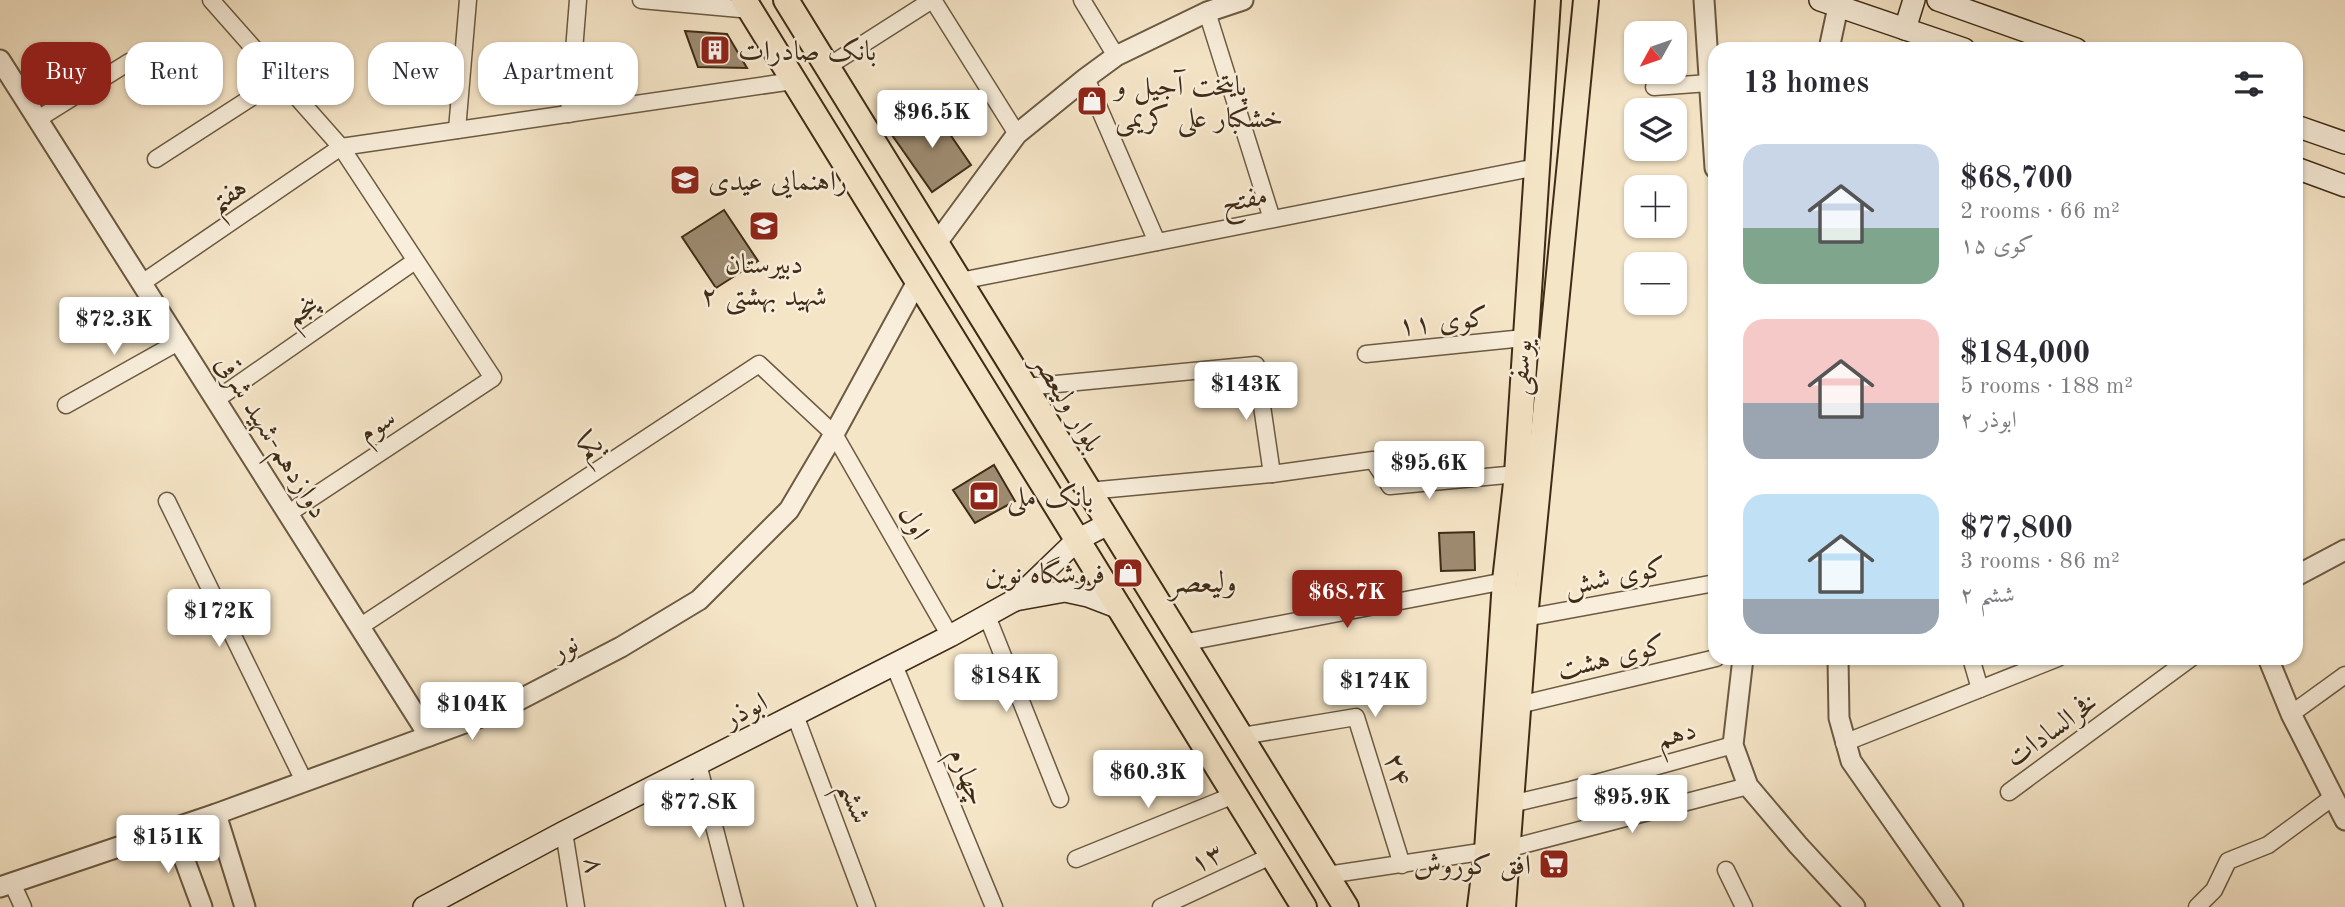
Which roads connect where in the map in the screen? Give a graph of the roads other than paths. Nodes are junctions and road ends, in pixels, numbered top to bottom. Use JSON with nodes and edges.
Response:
{"nodes":[{"id":1,"x":211,"y":0,"type":"edge"},
{"id":2,"x":468,"y":0,"type":"edge"},
{"id":3,"x":578,"y":0,"type":"edge"},
{"id":4,"x":641,"y":0,"type":"edge"},
{"id":5,"x":786,"y":0,"type":"edge"},
{"id":6,"x":933,"y":0,"type":"edge"},
{"id":7,"x":1083,"y":0,"type":"edge"},
{"id":8,"x":1548,"y":0,"type":"edge"},
{"id":9,"x":1586,"y":0,"type":"edge"},
{"id":10,"x":1704,"y":0,"type":"edge"},
{"id":11,"x":1914,"y":0,"type":"edge"},
{"id":12,"x":1938,"y":0,"type":"edge"},
{"id":13,"x":1237,"y":1,"type":"edge"},
{"id":14,"x":1833,"y":2,"type":"edge"},
{"id":15,"x":748,"y":5,"type":"edge"},
{"id":16,"x":1207,"y":12,"type":"junction"},
{"id":17,"x":1905,"y":29,"type":"junction"},
{"id":18,"x":248,"y":42,"type":"edge"},
{"id":19,"x":1830,"y":42,"type":"edge"},
{"id":20,"x":1943,"y":42,"type":"edge"},
{"id":21,"x":2056,"y":42,"type":"edge"},
{"id":22,"x":1116,"y":56,"type":"junction"},
{"id":23,"x":0,"y":60,"type":"edge"},
{"id":24,"x":125,"y":65,"type":"edge"},
{"id":25,"x":1708,"y":66,"type":"edge"},
{"id":26,"x":827,"y":67,"type":"junction"},
{"id":27,"x":1086,"y":78,"type":"junction"},
{"id":28,"x":793,"y":81,"type":"junction"},
{"id":29,"x":1708,"y":83,"type":"edge"},
{"id":30,"x":1654,"y":88,"type":"dead end"},
{"id":31,"x":240,"y":105,"type":"edge"},
{"id":32,"x":303,"y":105,"type":"edge"},
{"id":33,"x":569,"y":114,"type":"junction"},
{"id":34,"x":38,"y":119,"type":"junction"},
{"id":35,"x":2303,"y":128,"type":"edge"},
{"id":36,"x":457,"y":130,"type":"junction"},
{"id":37,"x":1017,"y":134,"type":"junction"},
{"id":38,"x":2345,"y":143,"type":"edge"},
{"id":39,"x":341,"y":147,"type":"junction"},
{"id":40,"x":156,"y":159,"type":"dead end"},
{"id":41,"x":1537,"y":167,"type":"junction"},
{"id":42,"x":2303,"y":171,"type":"edge"},
{"id":43,"x":2345,"y":186,"type":"edge"},
{"id":44,"x":1272,"y":219,"type":"junction"},
{"id":45,"x":1157,"y":242,"type":"junction"},
{"id":46,"x":936,"y":244,"type":"junction"},
{"id":47,"x":415,"y":261,"type":"junction"},
{"id":48,"x":918,"y":280,"type":"junction"},
{"id":49,"x":960,"y":281,"type":"junction"},
{"id":50,"x":142,"y":283,"type":"junction"},
{"id":51,"x":1524,"y":338,"type":"junction"},
{"id":52,"x":1552,"y":338,"type":"junction"},
{"id":53,"x":180,"y":341,"type":"junction"},
{"id":54,"x":1366,"y":354,"type":"dead end"},
{"id":55,"x":1025,"y":387,"type":"junction"},
{"id":56,"x":217,"y":399,"type":"junction"},
{"id":57,"x":66,"y":405,"type":"dead end"},
{"id":58,"x":834,"y":434,"type":"junction"},
{"id":59,"x":1272,"y":474,"type":"junction"},
{"id":60,"x":1517,"y":474,"type":"junction"},
{"id":61,"x":1088,"y":491,"type":"junction"},
{"id":62,"x":167,"y":501,"type":"dead end"},
{"id":63,"x":289,"y":513,"type":"junction"},
{"id":64,"x":1108,"y":524,"type":"junction"},
{"id":65,"x":1077,"y":540,"type":"junction"},
{"id":66,"x":2345,"y":550,"type":"edge"},
{"id":67,"x":2303,"y":572,"type":"edge"},
{"id":68,"x":1505,"y":581,"type":"junction"},
{"id":69,"x":1708,"y":584,"type":"edge"},
{"id":70,"x":1015,"y":600,"type":"junction"},
{"id":71,"x":1122,"y":609,"type":"junction"},
{"id":72,"x":987,"y":616,"type":"junction"},
{"id":73,"x":1525,"y":618,"type":"junction"},
{"id":74,"x":361,"y":626,"type":"junction"},
{"id":75,"x":950,"y":636,"type":"junction"},
{"id":76,"x":1182,"y":643,"type":"junction"},
{"id":77,"x":1708,"y":660,"type":"edge"},
{"id":78,"x":894,"y":665,"type":"junction"},
{"id":79,"x":1742,"y":665,"type":"edge"},
{"id":80,"x":1838,"y":665,"type":"edge"},
{"id":81,"x":1973,"y":665,"type":"edge"},
{"id":82,"x":2040,"y":665,"type":"edge"},
{"id":83,"x":2181,"y":665,"type":"edge"},
{"id":84,"x":2271,"y":665,"type":"edge"},
{"id":85,"x":2345,"y":675,"type":"edge"},
{"id":86,"x":1980,"y":689,"type":"junction"},
{"id":87,"x":1518,"y":705,"type":"junction"},
{"id":88,"x":2291,"y":714,"type":"junction"},
{"id":89,"x":795,"y":715,"type":"junction"},
{"id":90,"x":429,"y":736,"type":"junction"},
{"id":91,"x":1242,"y":736,"type":"junction"},
{"id":92,"x":1844,"y":743,"type":"junction"},
{"id":93,"x":1733,"y":745,"type":"junction"},
{"id":94,"x":698,"y":764,"type":"junction"},
{"id":95,"x":304,"y":781,"type":"junction"},
{"id":96,"x":1748,"y":786,"type":"junction"},
{"id":97,"x":2009,"y":792,"type":"dead end"},
{"id":98,"x":1234,"y":794,"type":"junction"},
{"id":99,"x":2333,"y":797,"type":"junction"},
{"id":100,"x":1060,"y":799,"type":"dead end"},
{"id":101,"x":1511,"y":804,"type":"junction"},
{"id":102,"x":216,"y":814,"type":"junction"},
{"id":103,"x":2345,"y":820,"type":"edge"},
{"id":104,"x":173,"y":829,"type":"junction"},
{"id":105,"x":564,"y":832,"type":"junction"},
{"id":106,"x":1497,"y":850,"type":"junction"},
{"id":107,"x":1273,"y":855,"type":"junction"},
{"id":108,"x":1076,"y":859,"type":"dead end"},
{"id":109,"x":1402,"y":865,"type":"junction"},
{"id":110,"x":1726,"y":870,"type":"dead end"},
{"id":111,"x":1327,"y":875,"type":"junction"},
{"id":112,"x":6,"y":885,"type":"edge"},
{"id":113,"x":23,"y":907,"type":"edge"},
{"id":114,"x":202,"y":907,"type":"edge"},
{"id":115,"x":245,"y":907,"type":"edge"},
{"id":116,"x":424,"y":907,"type":"edge"},
{"id":117,"x":576,"y":907,"type":"edge"},
{"id":118,"x":735,"y":907,"type":"edge"},
{"id":119,"x":867,"y":907,"type":"edge"},
{"id":120,"x":994,"y":907,"type":"edge"},
{"id":121,"x":1161,"y":907,"type":"edge"},
{"id":122,"x":1304,"y":907,"type":"edge"},
{"id":123,"x":1346,"y":907,"type":"edge"},
{"id":124,"x":1480,"y":907,"type":"edge"},
{"id":125,"x":1503,"y":907,"type":"edge"},
{"id":126,"x":1744,"y":907,"type":"edge"},
{"id":127,"x":1855,"y":907,"type":"edge"},
{"id":128,"x":1953,"y":907,"type":"edge"},
{"id":129,"x":2197,"y":907,"type":"edge"}],
"edges":[{"from":1,"to":18,"type":"street"},
{"from":2,"to":36,"type":"street"},
{"from":3,"to":33,"type":"street"},
{"from":4,"to":15,"type":"street"},
{"from":5,"to":26,"type":"main road","name":"بلوار ولیعصر"},
{"from":6,"to":26,"type":"street"},
{"from":6,"to":37,"type":"street"},
{"from":7,"to":22,"type":"street"},
{"from":8,"to":41,"type":"main road","name":"یوسفی"},
{"from":9,"to":52,"type":"main road","name":"یوسفی"},
{"from":10,"to":25,"type":"street"},
{"from":11,"to":17,"type":"main road"},
{"from":12,"to":21,"type":"main road"},
{"from":13,"to":16,"type":"street"},
{"from":14,"to":17,"type":"main road"},
{"from":14,"to":19,"type":"street"},
{"from":15,"to":28,"type":"main road"},
{"from":16,"to":22,"type":"street"},
{"from":16,"to":44,"type":"street"},
{"from":17,"to":20,"type":"main road"},
{"from":22,"to":27,"type":"street"},
{"from":23,"to":34,"type":"street","name":"دوازدهم-شهید شرقی"},
{"from":24,"to":34,"type":"street"},
{"from":26,"to":46,"type":"main road","name":"بلوار ولیعصر"},
{"from":27,"to":37,"type":"street"},
{"from":27,"to":45,"type":"street"},
{"from":28,"to":33,"type":"street"},
{"from":28,"to":48,"type":"main road"},
{"from":29,"to":30,"type":"street"},
{"from":31,"to":40,"type":"street"},
{"from":32,"to":39,"type":"street"},
{"from":33,"to":36,"type":"street"},
{"from":34,"to":50,"type":"street","name":"دوازدهم-شهید شرقی"},
{"from":35,"to":38,"type":"main road"},
{"from":36,"to":39,"type":"street"},
{"from":37,"to":46,"type":"street"},
{"from":39,"to":47,"type":"street"},
{"from":39,"to":50,"type":"street","name":"هفتم"},
{"from":41,"to":44,"type":"street","name":"مفتح"},
{"from":41,"to":51,"type":"main road","name":"یوسفی"},
{"from":42,"to":43,"type":"main road"},
{"from":44,"to":45,"type":"street","name":"مفتح"},
{"from":45,"to":49,"type":"street","name":"مفتح"},
{"from":46,"to":48,"type":"main road"},
{"from":46,"to":49,"type":"main road","name":"بلوار ولیعصر"},
{"from":47,"to":56,"type":"street","name":"پنجم"},
{"from":47,"to":63,"type":"street","name":"سوم"},
{"from":48,"to":58,"type":"street","name":"نور"},
{"from":48,"to":65,"type":"main road"},
{"from":49,"to":55,"type":"main road","name":"بلوار ولیعصر"},
{"from":50,"to":53,"type":"street","name":"دوازدهم-شهید شرقی"},
{"from":51,"to":52,"type":"main road"},
{"from":51,"to":54,"type":"street","name":"کوی ۱۱"},
{"from":51,"to":60,"type":"main road","name":"یوسفی"},
{"from":52,"to":73,"type":"main road","name":"یوسفی"},
{"from":53,"to":56,"type":"street","name":"دوازدهم-شهید شرقی"},
{"from":53,"to":57,"type":"street"},
{"from":55,"to":59,"type":"street"},
{"from":55,"to":61,"type":"main road","name":"بلوار ولیعصر"},
{"from":56,"to":63,"type":"street","name":"دوازدهم-شهید شرقی"},
{"from":58,"to":74,"type":"street","name":"یکم"},
{"from":58,"to":75,"type":"street","name":"اول"},
{"from":58,"to":90,"type":"street","name":"نور"},
{"from":59,"to":60,"type":"street"},
{"from":59,"to":61,"type":"street"},
{"from":60,"to":68,"type":"main road","name":"یوسفی"},
{"from":61,"to":64,"type":"main road","name":"بلوار ولیعصر"},
{"from":62,"to":95,"type":"street"},
{"from":63,"to":74,"type":"street","name":"دوازدهم-شهید شرقی"},
{"from":64,"to":65,"type":"main road","name":"ابوذر"},
{"from":64,"to":76,"type":"main road","name":"بلوار ولیعصر"},
{"from":65,"to":70,"type":"main road","name":"ابوذر"},
{"from":65,"to":71,"type":"main road"},
{"from":66,"to":67,"type":"street"},
{"from":68,"to":76,"type":"street"},
{"from":68,"to":106,"type":"main road","name":"یوسفی"},
{"from":69,"to":73,"type":"street","name":"کوی شش"},
{"from":70,"to":71,"type":"main road"},
{"from":70,"to":72,"type":"main road","name":"ابوذر"},
{"from":71,"to":98,"type":"main road"},
{"from":72,"to":75,"type":"main road","name":"ابوذر"},
{"from":72,"to":100,"type":"street"},
{"from":73,"to":87,"type":"main road","name":"یوسفی"},
{"from":74,"to":90,"type":"street","name":"دوازدهم-شهید شرقی"},
{"from":75,"to":78,"type":"main road","name":"ابوذر"},
{"from":76,"to":91,"type":"main road","name":"بلوار ولیعصر"},
{"from":77,"to":87,"type":"street","name":"کوی هشت"},
{"from":78,"to":89,"type":"main road","name":"ابوذر"},
{"from":78,"to":120,"type":"street","name":"چهارم"},
{"from":79,"to":93,"type":"street"},
{"from":80,"to":92,"type":"street"},
{"from":81,"to":86,"type":"street"},
{"from":82,"to":86,"type":"street"},
{"from":83,"to":97,"type":"street","name":"فخرالسادات"},
{"from":84,"to":88,"type":"street"},
{"from":85,"to":88,"type":"street"},
{"from":86,"to":92,"type":"street"},
{"from":87,"to":101,"type":"main road","name":"یوسفی"},
{"from":88,"to":99,"type":"street"},
{"from":89,"to":94,"type":"main road","name":"ابوذر"},
{"from":89,"to":119,"type":"street","name":"ششم"},
{"from":90,"to":95,"type":"street","name":"نور"},
{"from":91,"to":109,"type":"street","name":"۲۴"},
{"from":91,"to":111,"type":"main road","name":"بلوار ولیعصر"},
{"from":92,"to":128,"type":"street"},
{"from":93,"to":96,"type":"street"},
{"from":93,"to":101,"type":"street","name":"دهم"},
{"from":94,"to":105,"type":"main road","name":"ابوذر"},
{"from":94,"to":118,"type":"street"},
{"from":95,"to":102,"type":"street","name":"نور"},
{"from":96,"to":106,"type":"street"},
{"from":96,"to":127,"type":"street"},
{"from":98,"to":107,"type":"main road"},
{"from":98,"to":108,"type":"street"},
{"from":99,"to":103,"type":"street"},
{"from":99,"to":129,"type":"street"},
{"from":101,"to":106,"type":"main road","name":"یوسفی"},
{"from":102,"to":104,"type":"street","name":"نور"},
{"from":102,"to":115,"type":"street"},
{"from":104,"to":112,"type":"street","name":"نور"},
{"from":104,"to":114,"type":"street"},
{"from":105,"to":116,"type":"main road","name":"ابوذر"},
{"from":105,"to":117,"type":"street","name":"۸"},
{"from":106,"to":109,"type":"street"},
{"from":106,"to":124,"type":"main road","name":"یوسفی"},
{"from":106,"to":125,"type":"main road","name":"یوسفی"},
{"from":107,"to":121,"type":"street","name":"۱۳"},
{"from":107,"to":122,"type":"main road"},
{"from":109,"to":111,"type":"street"},
{"from":110,"to":126,"type":"street"},
{"from":111,"to":123,"type":"main road","name":"بلوار ولیعصر"},
{"from":112,"to":113,"type":"street"}]}
